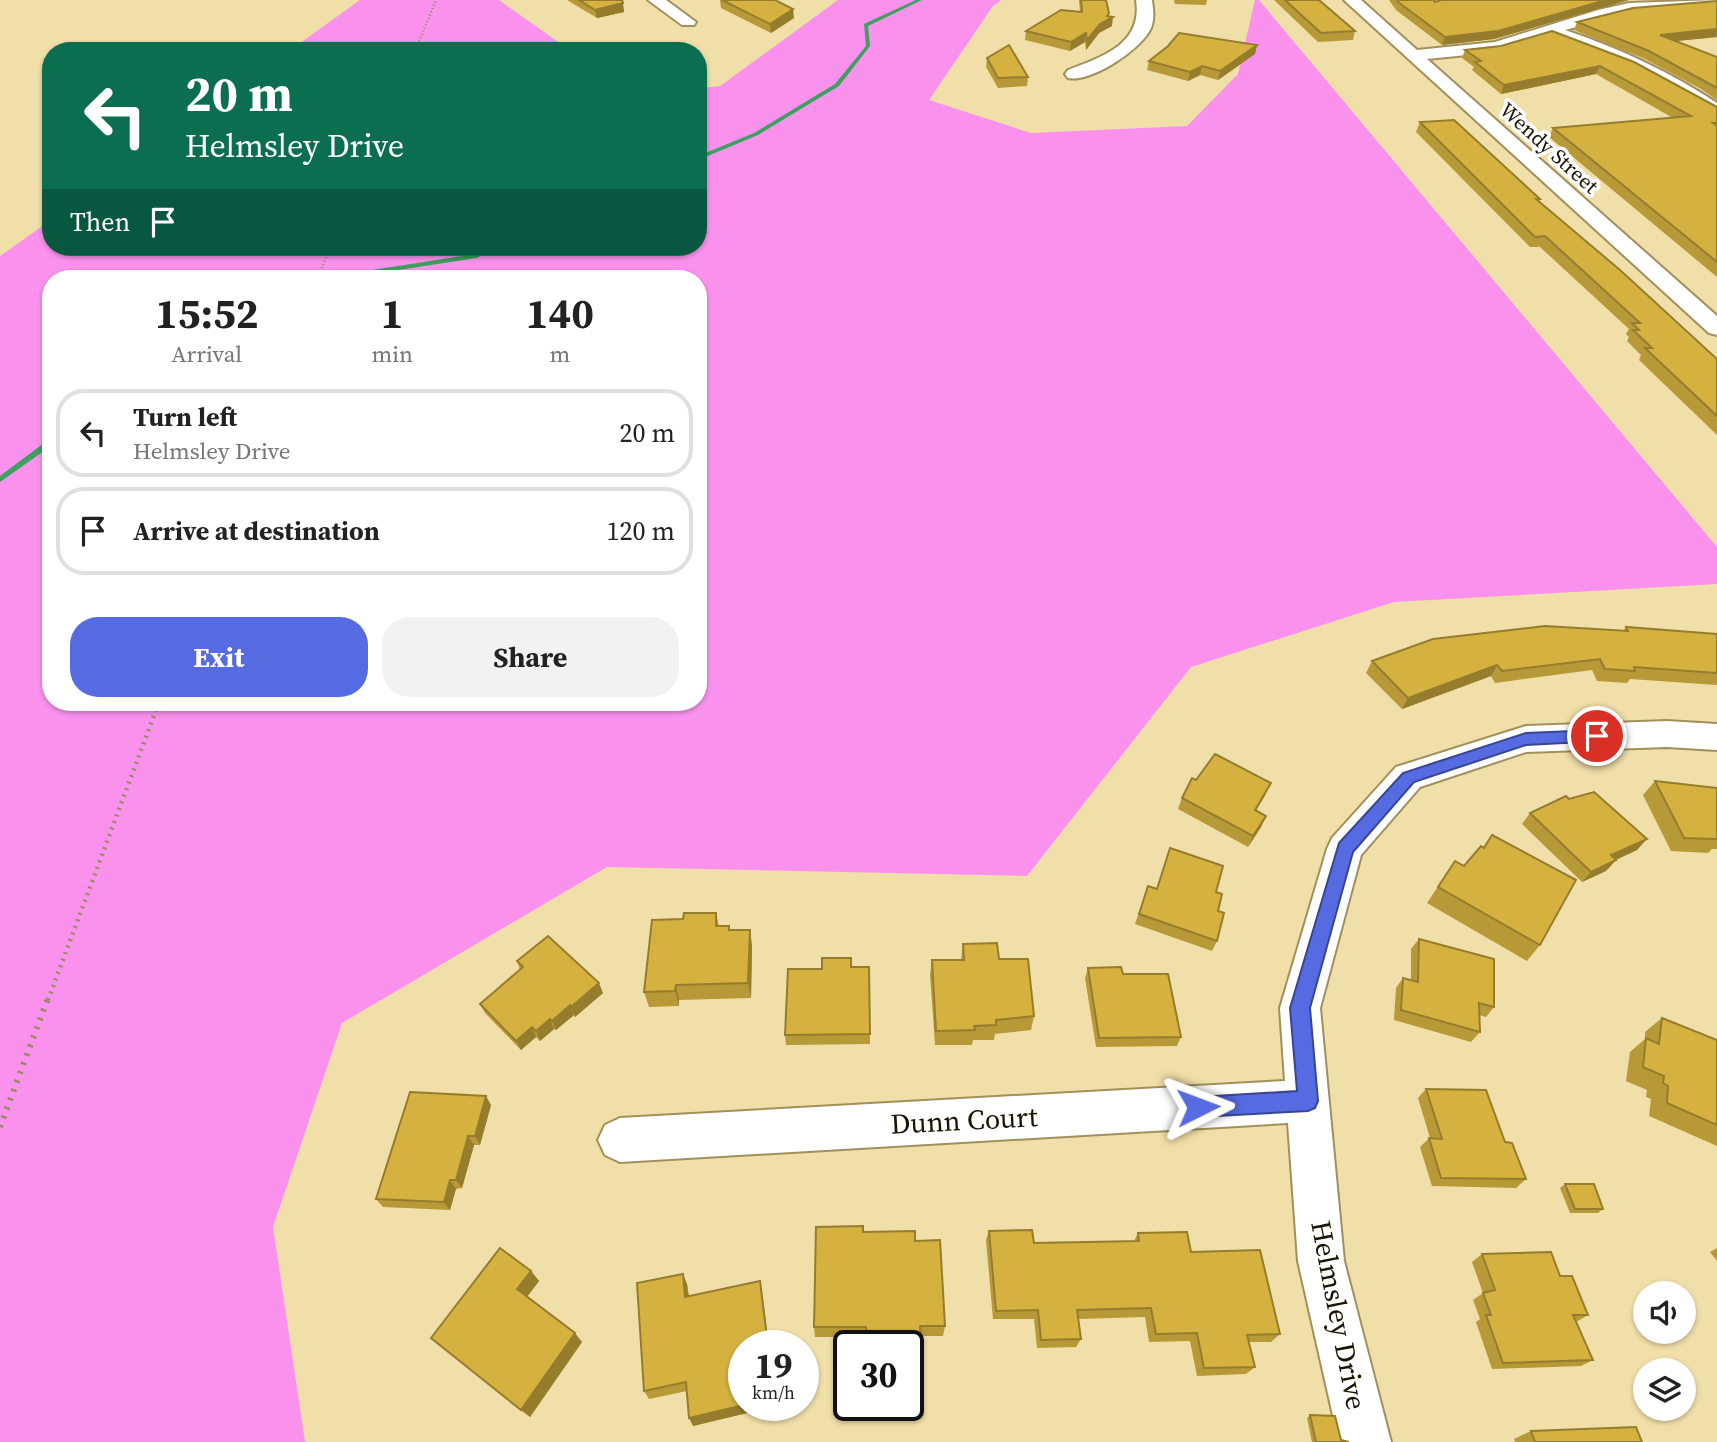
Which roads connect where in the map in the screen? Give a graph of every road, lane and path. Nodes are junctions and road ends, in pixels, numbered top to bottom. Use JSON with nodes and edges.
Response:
{"nodes":[{"id":1,"x":436,"y":0,"type":"edge"},
{"id":2,"x":656,"y":0,"type":"edge"},
{"id":3,"x":1144,"y":0,"type":"edge"},
{"id":4,"x":1352,"y":0,"type":"edge"},
{"id":5,"x":1717,"y":1,"type":"edge"},
{"id":6,"x":688,"y":22,"type":"dead end"},
{"id":7,"x":1551,"y":30,"type":"junction"},
{"id":8,"x":419,"y":42,"type":"edge"},
{"id":9,"x":1412,"y":55,"type":"junction"},
{"id":10,"x":1074,"y":74,"type":"dead end"},
{"id":11,"x":1717,"y":111,"type":"edge"},
{"id":12,"x":1717,"y":328,"type":"edge"},
{"id":13,"x":156,"y":711,"type":"edge"},
{"id":14,"x":1717,"y":737,"type":"edge"},
{"id":15,"x":1308,"y":1101,"type":"junction"},
{"id":16,"x":0,"y":1128,"type":"edge"},
{"id":17,"x":620,"y":1140,"type":"dead end"},
{"id":18,"x":1365,"y":1442,"type":"edge"}],
"edges":[{"from":1,"to":8,"type":"path"},
{"from":2,"to":6,"type":"street"},
{"from":3,"to":10,"type":"street"},
{"from":4,"to":9,"type":"street","name":"Wendy Street"},
{"from":5,"to":7,"type":"street"},
{"from":7,"to":9,"type":"street"},
{"from":7,"to":11,"type":"street"},
{"from":9,"to":12,"type":"street","name":"Wendy Street"},
{"from":13,"to":16,"type":"path"},
{"from":14,"to":15,"type":"street","name":"Helmsley Drive"},
{"from":15,"to":17,"type":"street","name":"Dunn Court"},
{"from":15,"to":18,"type":"street","name":"Helmsley Drive"}]}
